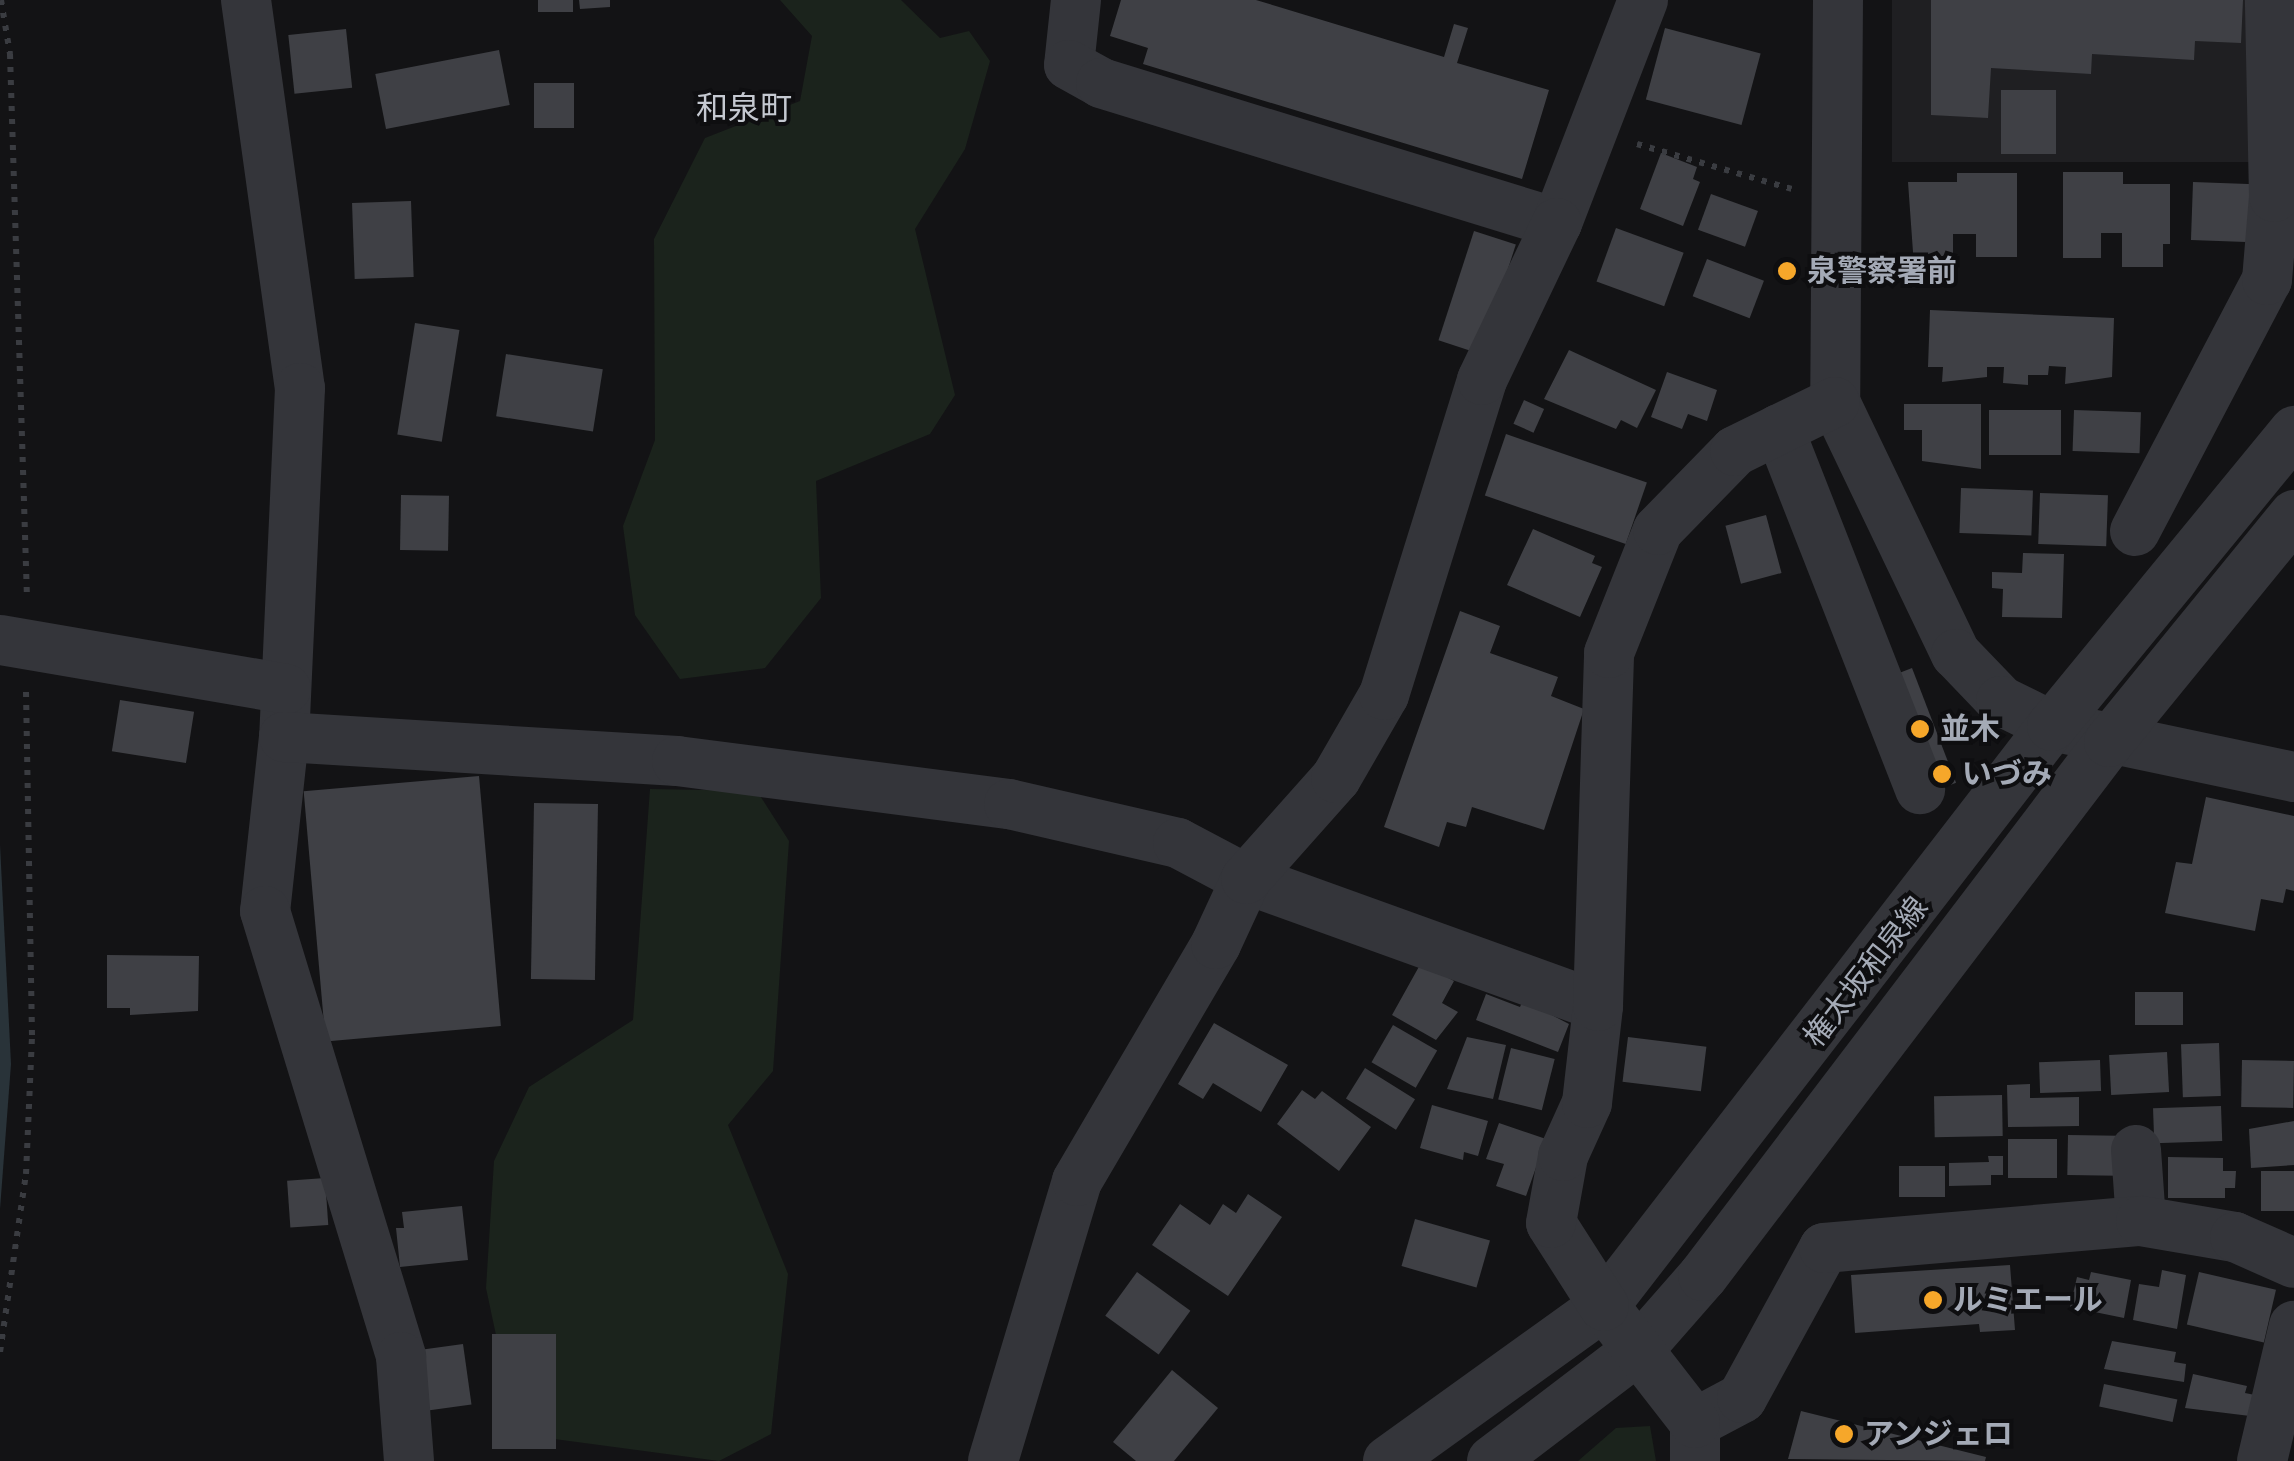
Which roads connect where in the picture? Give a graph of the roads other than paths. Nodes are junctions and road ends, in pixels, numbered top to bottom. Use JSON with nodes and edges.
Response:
{"nodes":[{"id":1,"x":246,"y":0,"type":"edge"},
{"id":2,"x":1076,"y":0,"type":"edge"},
{"id":3,"x":1643,"y":0,"type":"edge"},
{"id":4,"x":1838,"y":0,"type":"edge"},
{"id":5,"x":2270,"y":0,"type":"edge"},
{"id":6,"x":2284,"y":207,"type":"edge"},
{"id":7,"x":1557,"y":223,"type":"junction"},
{"id":8,"x":1835,"y":402,"type":"junction"},
{"id":9,"x":1779,"y":430,"type":"junction"},
{"id":10,"x":2294,"y":432,"type":"edge"},
{"id":11,"x":2294,"y":515,"type":"edge"},
{"id":12,"x":2135,"y":531,"type":"dead end"},
{"id":13,"x":14,"y":642,"type":"edge"},
{"id":14,"x":285,"y":713,"type":"junction"},
{"id":15,"x":2052,"y":726,"type":"junction"},
{"id":16,"x":2109,"y":742,"type":"junction"},
{"id":17,"x":2294,"y":777,"type":"edge"},
{"id":18,"x":1920,"y":789,"type":"dead end"},
{"id":19,"x":1246,"y":880,"type":"junction"},
{"id":20,"x":1598,"y":1006,"type":"junction"},
{"id":21,"x":2136,"y":1150,"type":"dead end"},
{"id":22,"x":2141,"y":1220,"type":"junction"},
{"id":23,"x":2294,"y":1263,"type":"edge"},
{"id":24,"x":1604,"y":1306,"type":"junction"},
{"id":25,"x":2294,"y":1326,"type":"edge"},
{"id":26,"x":1638,"y":1350,"type":"junction"},
{"id":27,"x":1695,"y":1442,"type":"edge"},
{"id":28,"x":409,"y":1461,"type":"edge"},
{"id":29,"x":993,"y":1461,"type":"edge"},
{"id":30,"x":1388,"y":1461,"type":"edge"},
{"id":31,"x":1492,"y":1461,"type":"edge"},
{"id":32,"x":2262,"y":1461,"type":"edge"}],
"edges":[{"from":1,"to":14,"type":"street"},
{"from":2,"to":7,"type":"street"},
{"from":3,"to":7,"type":"street"},
{"from":4,"to":8,"type":"street"},
{"from":5,"to":6,"type":"street"},
{"from":6,"to":12,"type":"street"},
{"from":7,"to":19,"type":"street"},
{"from":8,"to":9,"type":"street"},
{"from":8,"to":15,"type":"street"},
{"from":9,"to":18,"type":"street"},
{"from":9,"to":20,"type":"street"},
{"from":10,"to":15,"type":"street","name":"権太坂和泉線"},
{"from":11,"to":16,"type":"street","name":"権太坂和泉線"},
{"from":13,"to":14,"type":"street"},
{"from":14,"to":19,"type":"street"},
{"from":14,"to":28,"type":"street"},
{"from":15,"to":16,"type":"street"},
{"from":15,"to":24,"type":"street","name":"権太坂和泉線"},
{"from":16,"to":17,"type":"street"},
{"from":16,"to":26,"type":"street","name":"権太坂和泉線"},
{"from":19,"to":20,"type":"street"},
{"from":19,"to":29,"type":"street"},
{"from":20,"to":24,"type":"street"},
{"from":21,"to":22,"type":"street"},
{"from":22,"to":23,"type":"street"},
{"from":22,"to":27,"type":"street"},
{"from":24,"to":26,"type":"street"},
{"from":24,"to":30,"type":"street","name":"権太坂和泉線"},
{"from":25,"to":32,"type":"street"},
{"from":26,"to":27,"type":"street"},
{"from":26,"to":31,"type":"street","name":"権太坂和泉線"}]}
